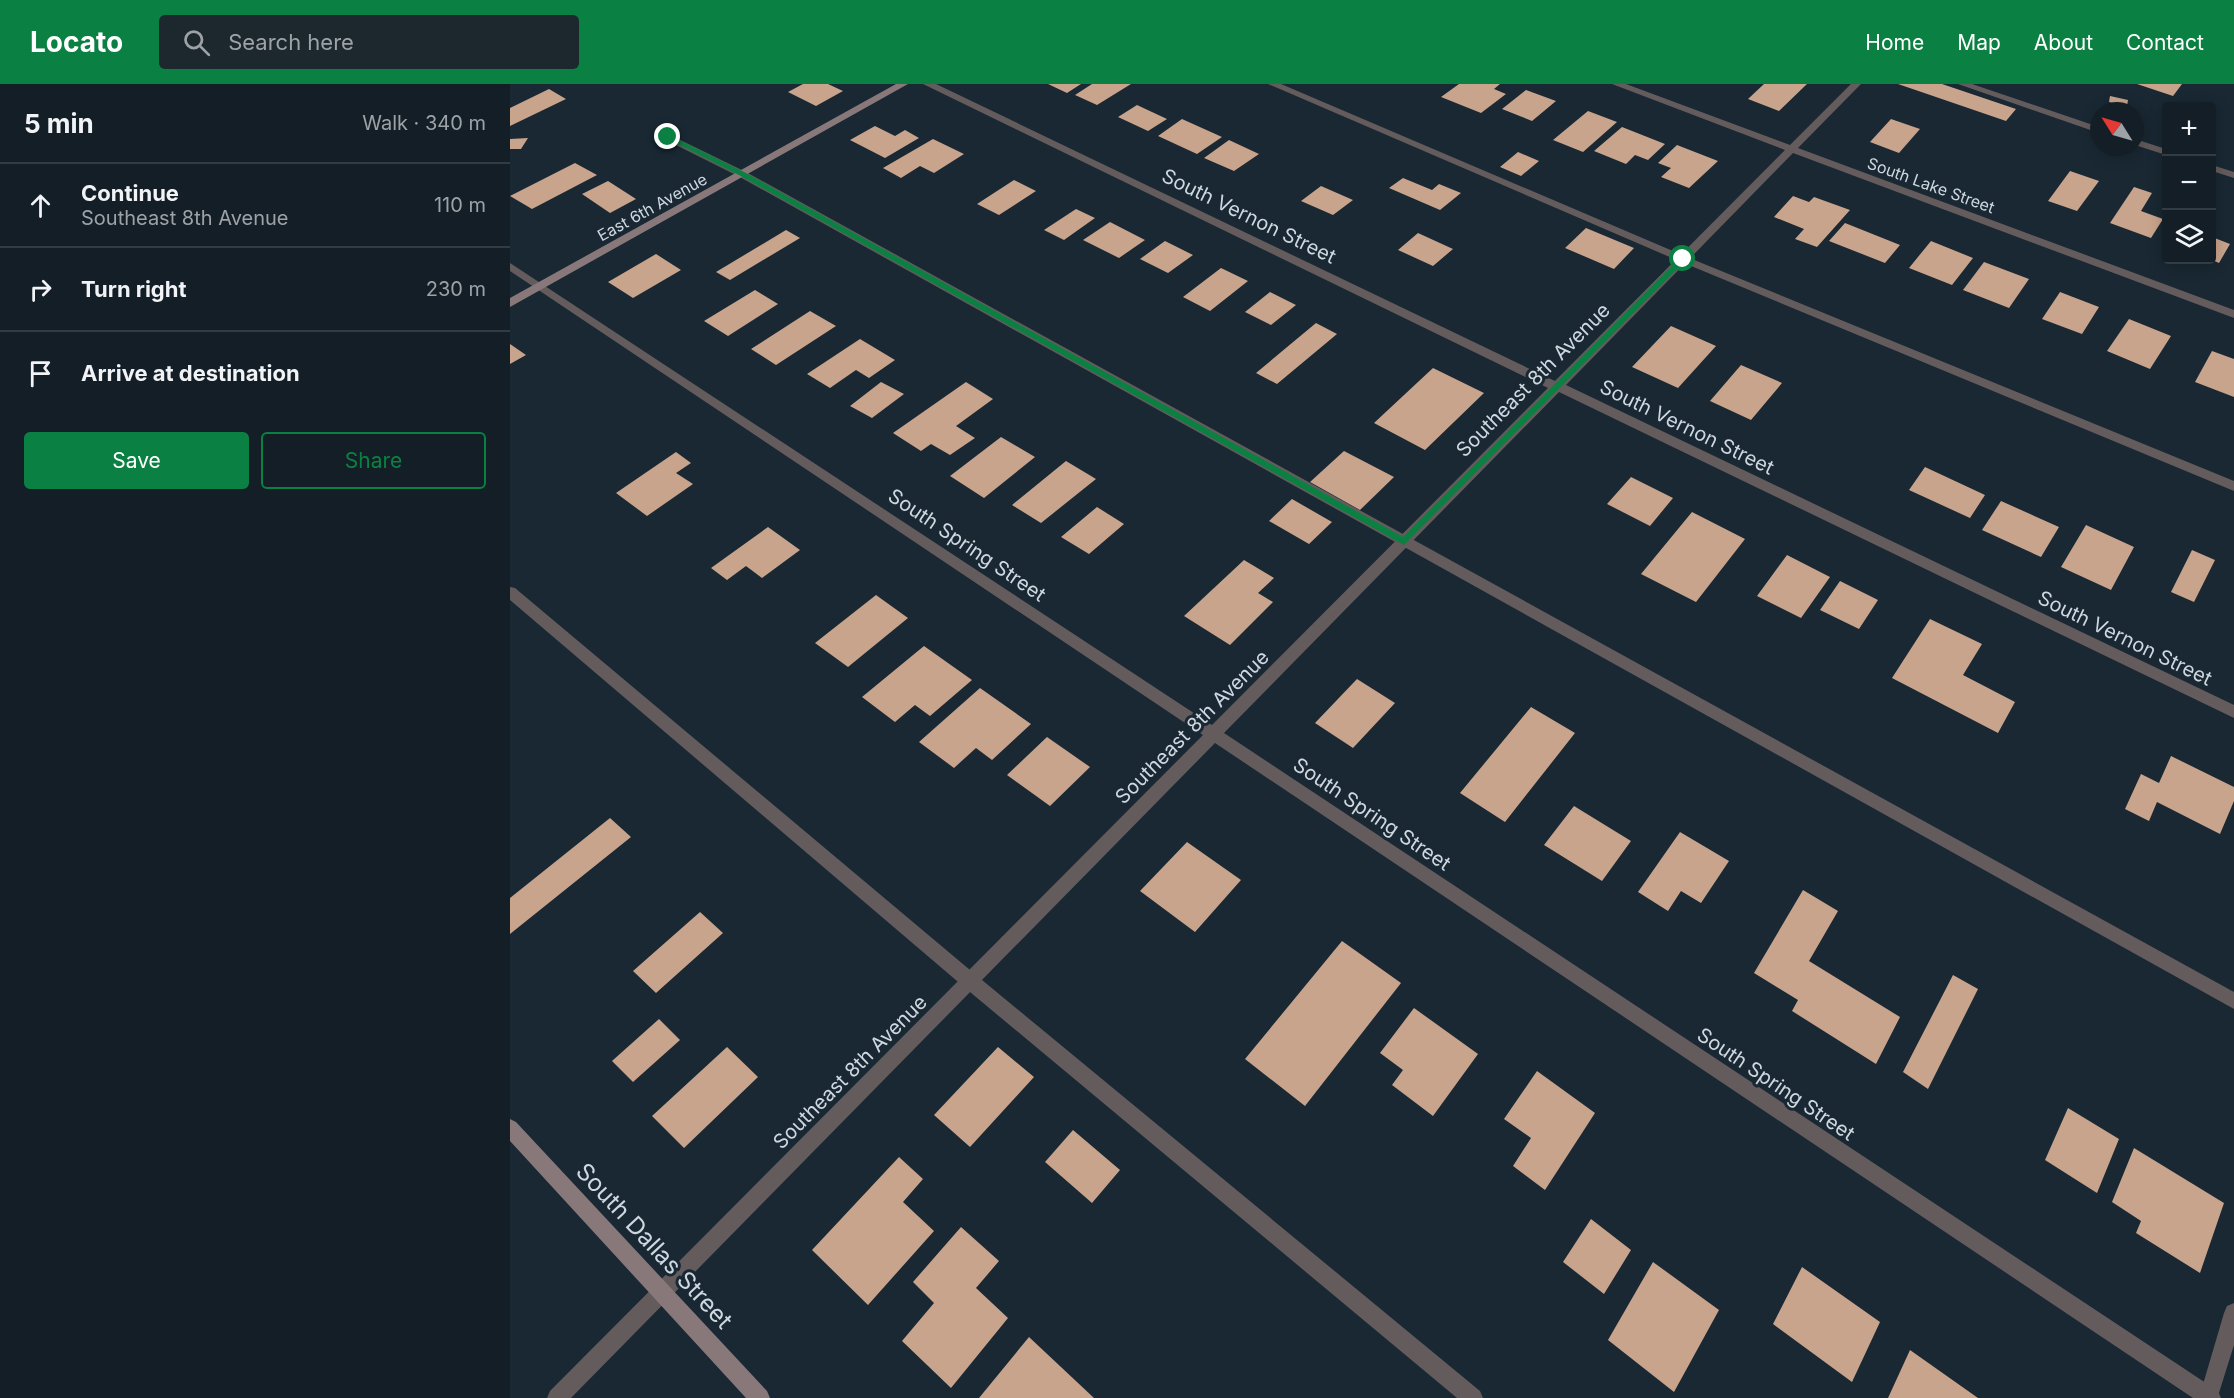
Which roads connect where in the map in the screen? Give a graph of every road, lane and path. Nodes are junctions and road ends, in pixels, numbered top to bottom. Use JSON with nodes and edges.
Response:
{"nodes":[{"id":1,"x":903,"y":84,"type":"edge"},
{"id":2,"x":928,"y":84,"type":"edge"},
{"id":3,"x":1273,"y":84,"type":"edge"},
{"id":4,"x":1617,"y":84,"type":"edge"},
{"id":5,"x":1856,"y":84,"type":"edge"},
{"id":6,"x":1964,"y":84,"type":"edge"},
{"id":7,"x":2090,"y":127,"type":"edge"},
{"id":8,"x":668,"y":137,"type":"dead end"},
{"id":9,"x":2144,"y":145,"type":"edge"},
{"id":10,"x":1792,"y":149,"type":"junction"},
{"id":11,"x":2162,"y":152,"type":"edge"},
{"id":12,"x":2216,"y":170,"type":"edge"},
{"id":13,"x":742,"y":174,"type":"junction"},
{"id":14,"x":2234,"y":175,"type":"edge"},
{"id":15,"x":1683,"y":259,"type":"junction"},
{"id":16,"x":510,"y":266,"type":"edge"},
{"id":17,"x":541,"y":286,"type":"junction"},
{"id":18,"x":510,"y":303,"type":"edge"},
{"id":19,"x":2234,"y":314,"type":"edge"},
{"id":20,"x":1556,"y":386,"type":"junction"},
{"id":21,"x":2234,"y":486,"type":"edge"},
{"id":22,"x":1404,"y":541,"type":"junction"},
{"id":23,"x":510,"y":591,"type":"edge"},
{"id":24,"x":2234,"y":712,"type":"edge"},
{"id":25,"x":1214,"y":734,"type":"junction"},
{"id":26,"x":970,"y":981,"type":"junction"},
{"id":27,"x":2234,"y":1001,"type":"edge"},
{"id":28,"x":510,"y":1128,"type":"edge"},
{"id":29,"x":662,"y":1291,"type":"junction"},
{"id":30,"x":2234,"y":1313,"type":"edge"},
{"id":31,"x":2209,"y":1397,"type":"edge"},
{"id":32,"x":557,"y":1398,"type":"edge"},
{"id":33,"x":760,"y":1398,"type":"edge"},
{"id":34,"x":1473,"y":1398,"type":"edge"}],
"edges":[{"from":1,"to":13,"type":"street","name":"East 6th Avenue"},
{"from":2,"to":20,"type":"street","name":"South Vernon Street"},
{"from":3,"to":15,"type":"street"},
{"from":4,"to":10,"type":"street","name":"South Lake Street"},
{"from":5,"to":10,"type":"street","name":"Southeast 8th Avenue"},
{"from":6,"to":7,"type":"street"},
{"from":8,"to":13,"type":"street"},
{"from":9,"to":11,"type":"street"},
{"from":10,"to":15,"type":"street","name":"Southeast 8th Avenue"},
{"from":10,"to":19,"type":"street","name":"South Lake Street"},
{"from":12,"to":14,"type":"street"},
{"from":13,"to":17,"type":"street","name":"East 6th Avenue"},
{"from":13,"to":22,"type":"street"},
{"from":15,"to":20,"type":"street","name":"Southeast 8th Avenue"},
{"from":15,"to":21,"type":"street"},
{"from":16,"to":17,"type":"street","name":"South Spring Street"},
{"from":17,"to":18,"type":"street","name":"East 6th Avenue"},
{"from":17,"to":25,"type":"street","name":"South Spring Street"},
{"from":20,"to":22,"type":"street","name":"Southeast 8th Avenue"},
{"from":20,"to":24,"type":"street","name":"South Vernon Street"},
{"from":22,"to":25,"type":"street","name":"Southeast 8th Avenue"},
{"from":22,"to":27,"type":"street"},
{"from":23,"to":26,"type":"street"},
{"from":25,"to":26,"type":"street","name":"Southeast 8th Avenue"},
{"from":25,"to":31,"type":"street","name":"South Spring Street"},
{"from":26,"to":29,"type":"street","name":"Southeast 8th Avenue"},
{"from":26,"to":34,"type":"street"},
{"from":28,"to":29,"type":"street","name":"South Dallas Street"},
{"from":29,"to":32,"type":"street","name":"Southeast 8th Avenue"},
{"from":29,"to":33,"type":"street","name":"South Dallas Street"},
{"from":30,"to":31,"type":"street"}]}
